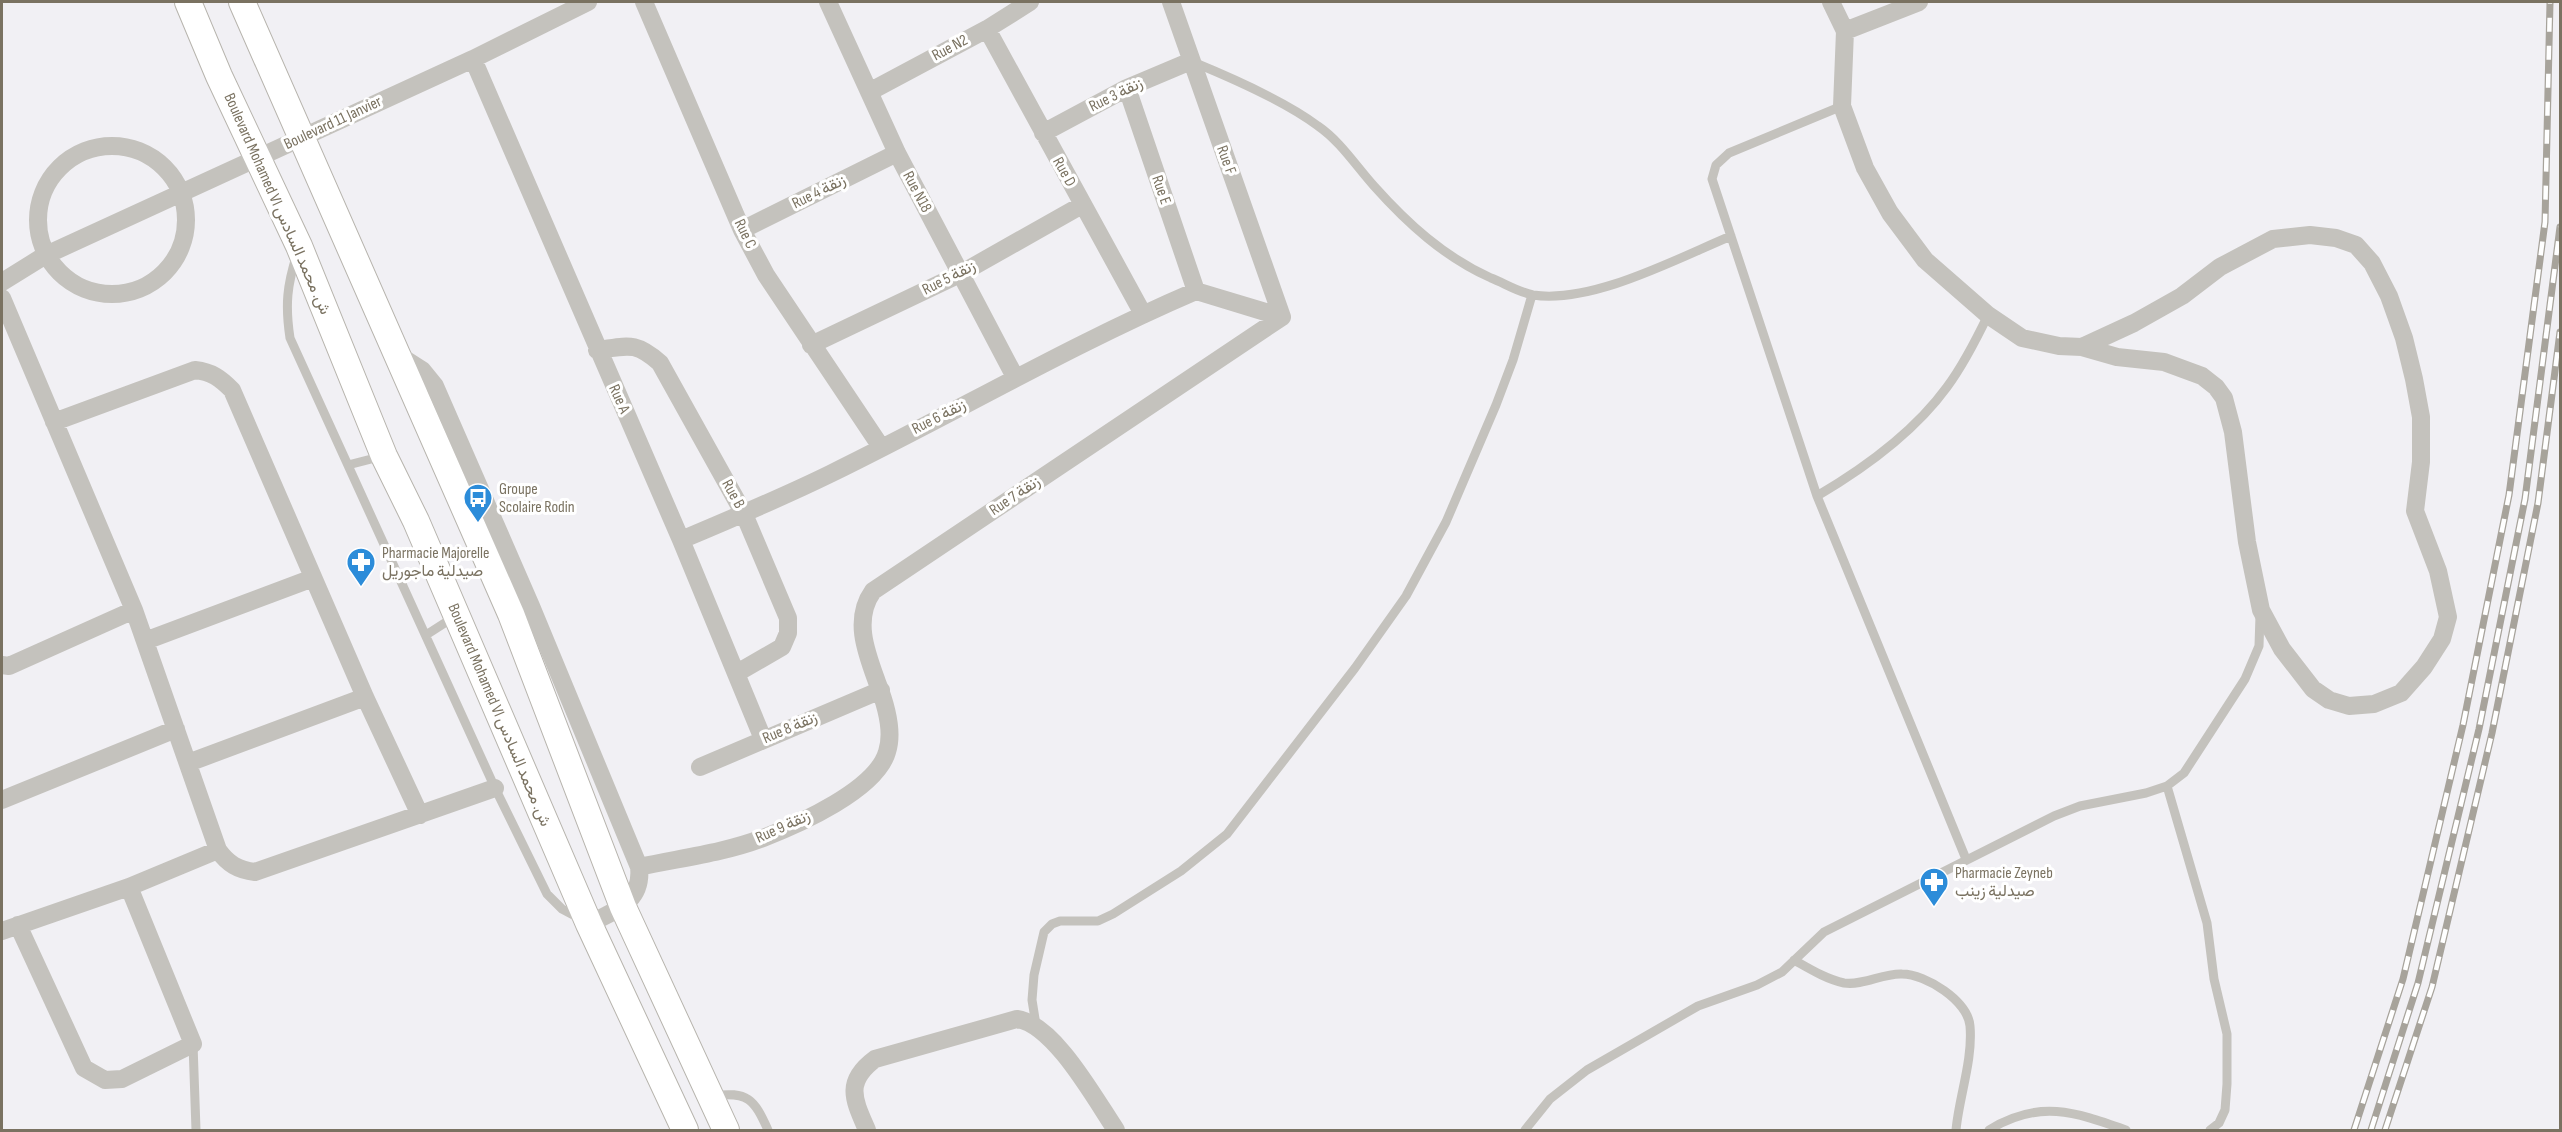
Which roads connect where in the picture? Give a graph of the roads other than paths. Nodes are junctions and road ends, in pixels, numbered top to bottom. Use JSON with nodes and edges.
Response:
{"nodes":[{"id":1,"x":188,"y":2,"type":"edge"},
{"id":2,"x":242,"y":2,"type":"edge"},
{"id":3,"x":588,"y":2,"type":"edge"},
{"id":4,"x":644,"y":2,"type":"edge"},
{"id":5,"x":828,"y":2,"type":"edge"},
{"id":6,"x":1030,"y":2,"type":"edge"},
{"id":7,"x":1171,"y":2,"type":"edge"},
{"id":8,"x":1831,"y":2,"type":"edge"},
{"id":9,"x":1919,"y":2,"type":"edge"},
{"id":10,"x":987,"y":29,"type":"junction"},
{"id":11,"x":1845,"y":31,"type":"junction"},
{"id":12,"x":473,"y":59,"type":"junction"},
{"id":13,"x":1191,"y":61,"type":"junction"},
{"id":14,"x":1127,"y":88,"type":"junction"},
{"id":15,"x":869,"y":92,"type":"junction"},
{"id":16,"x":1842,"y":106,"type":"junction"},
{"id":17,"x":1043,"y":133,"type":"junction"},
{"id":18,"x":303,"y":138,"type":"junction"},
{"id":19,"x":897,"y":153,"type":"junction"},
{"id":20,"x":258,"y":158,"type":"junction"},
{"id":21,"x":184,"y":192,"type":"junction"},
{"id":22,"x":1082,"y":205,"type":"junction"},
{"id":23,"x":742,"y":230,"type":"junction"},
{"id":24,"x":1731,"y":236,"type":"junction"},
{"id":25,"x":299,"y":246,"type":"junction"},
{"id":26,"x":44,"y":256,"type":"junction"},
{"id":27,"x":960,"y":274,"type":"junction"},
{"id":28,"x":2,"y":282,"type":"edge"},
{"id":29,"x":1196,"y":291,"type":"junction"},
{"id":30,"x":1532,"y":295,"type":"junction"},
{"id":31,"x":2,"y":298,"type":"edge"},
{"id":32,"x":1143,"y":314,"type":"junction"},
{"id":33,"x":1988,"y":315,"type":"junction"},
{"id":34,"x":1282,"y":317,"type":"junction"},
{"id":35,"x":811,"y":345,"type":"junction"},
{"id":36,"x":2082,"y":347,"type":"junction"},
{"id":37,"x":597,"y":350,"type":"junction"},
{"id":38,"x":1015,"y":377,"type":"junction"},
{"id":39,"x":54,"y":422,"type":"junction"},
{"id":40,"x":881,"y":447,"type":"junction"},
{"id":41,"x":384,"y":456,"type":"junction"},
{"id":42,"x":348,"y":465,"type":"junction"},
{"id":43,"x":1817,"y":496,"type":"junction"},
{"id":44,"x":744,"y":514,"type":"junction"},
{"id":45,"x":681,"y":540,"type":"junction"},
{"id":46,"x":313,"y":578,"type":"junction"},
{"id":47,"x":134,"y":610,"type":"junction"},
{"id":48,"x":520,"y":610,"type":"junction"},
{"id":49,"x":2261,"y":610,"type":"junction"},
{"id":50,"x":456,"y":615,"type":"junction"},
{"id":51,"x":426,"y":635,"type":"junction"},
{"id":52,"x":145,"y":641,"type":"junction"},
{"id":53,"x":2,"y":664,"type":"edge"},
{"id":54,"x":737,"y":673,"type":"junction"},
{"id":55,"x":880,"y":690,"type":"junction"},
{"id":56,"x":365,"y":698,"type":"junction"},
{"id":57,"x":176,"y":729,"type":"junction"},
{"id":58,"x":890,"y":734,"type":"joint"},
{"id":59,"x":764,"y":739,"type":"junction"},
{"id":60,"x":188,"y":763,"type":"junction"},
{"id":61,"x":700,"y":767,"type":"dead end"},
{"id":62,"x":2167,"y":786,"type":"junction"},
{"id":63,"x":495,"y":788,"type":"junction"},
{"id":64,"x":2,"y":800,"type":"edge"},
{"id":65,"x":420,"y":814,"type":"junction"},
{"id":66,"x":218,"y":850,"type":"junction"},
{"id":67,"x":1966,"y":859,"type":"junction"},
{"id":68,"x":639,"y":867,"type":"junction"},
{"id":69,"x":129,"y":887,"type":"junction"},
{"id":70,"x":623,"y":907,"type":"junction"},
{"id":71,"x":590,"y":924,"type":"junction"},
{"id":72,"x":10,"y":928,"type":"edge"},
{"id":73,"x":1794,"y":960,"type":"junction"},
{"id":74,"x":1036,"y":1025,"type":"junction"},
{"id":75,"x":193,"y":1044,"type":"junction"},
{"id":76,"x":710,"y":1096,"type":"junction"},
{"id":77,"x":196,"y":1131,"type":"edge"},
{"id":78,"x":685,"y":1131,"type":"edge"},
{"id":79,"x":726,"y":1131,"type":"edge"},
{"id":80,"x":768,"y":1131,"type":"edge"},
{"id":81,"x":867,"y":1131,"type":"edge"},
{"id":82,"x":1116,"y":1131,"type":"edge"},
{"id":83,"x":1524,"y":1131,"type":"edge"},
{"id":84,"x":1956,"y":1131,"type":"edge"},
{"id":85,"x":1989,"y":1131,"type":"edge"},
{"id":86,"x":2126,"y":1131,"type":"edge"},
{"id":87,"x":2210,"y":1131,"type":"edge"}],
"edges":[{"from":1,"to":20,"type":"main road","name":"Boulevard Mohamed VI ش. محمد السادس"},
{"from":2,"to":18,"type":"main road"},
{"from":3,"to":12,"type":"street","name":"Boulevard 11 Janvier"},
{"from":4,"to":23,"type":"street","name":"Rue C"},
{"from":5,"to":15,"type":"street","name":"Rue N18"},
{"from":6,"to":10,"type":"street","name":"Rue N2"},
{"from":7,"to":13,"type":"street","name":"Rue F"},
{"from":8,"to":11,"type":"street"},
{"from":9,"to":11,"type":"street"},
{"from":10,"to":15,"type":"street","name":"Rue N2"},
{"from":10,"to":17,"type":"street","name":"Rue D"},
{"from":11,"to":16,"type":"street"},
{"from":12,"to":18,"type":"street","name":"Boulevard 11 Janvier"},
{"from":12,"to":37,"type":"street","name":"Rue A"},
{"from":13,"to":14,"type":"street","name":"Rue 3 زنقة"},
{"from":13,"to":30,"type":"lane"},
{"from":13,"to":34,"type":"street","name":"Rue F"},
{"from":14,"to":17,"type":"street","name":"Rue 3 زنقة"},
{"from":14,"to":29,"type":"street","name":"Rue E"},
{"from":15,"to":19,"type":"street","name":"Rue N18"},
{"from":16,"to":24,"type":"lane"},
{"from":16,"to":33,"type":"street"},
{"from":17,"to":22,"type":"street","name":"Rue D"},
{"from":18,"to":20,"type":"street","name":"Boulevard 11 Janvier"},
{"from":18,"to":48,"type":"main road"},
{"from":19,"to":23,"type":"street","name":"Rue 4 زنقة"},
{"from":19,"to":27,"type":"street","name":"Rue N18"},
{"from":20,"to":21,"type":"street","name":"Boulevard 11 Janvier"},
{"from":20,"to":25,"type":"main road","name":"Boulevard Mohamed VI ش. محمد السادس"},
{"from":21,"to":26,"type":"street","name":"Boulevard 11 Janvier"},
{"from":21,"to":26,"type":"street"},
{"from":21,"to":26,"type":"street"},
{"from":22,"to":27,"type":"street","name":"Rue 5 زنقة"},
{"from":22,"to":32,"type":"street","name":"Rue D"},
{"from":23,"to":35,"type":"street","name":"Rue C"},
{"from":24,"to":30,"type":"lane"},
{"from":24,"to":43,"type":"lane"},
{"from":25,"to":41,"type":"main road","name":"Boulevard Mohamed VI ش. محمد السادس"},
{"from":25,"to":42,"type":"lane"},
{"from":26,"to":28,"type":"street","name":"Boulevard 11 Janvier"},
{"from":27,"to":35,"type":"street","name":"Rue 5 زنقة"},
{"from":27,"to":38,"type":"street","name":"Rue N18"},
{"from":29,"to":32,"type":"street","name":"Rue 6 زنقة"},
{"from":29,"to":34,"type":"street"},
{"from":30,"to":74,"type":"lane"},
{"from":31,"to":39,"type":"street"},
{"from":32,"to":38,"type":"street","name":"Rue 6 زنقة"},
{"from":33,"to":36,"type":"street"},
{"from":33,"to":43,"type":"lane"},
{"from":34,"to":55,"type":"street","name":"Rue 7 زنقة"},
{"from":35,"to":40,"type":"street","name":"Rue C"},
{"from":36,"to":49,"type":"street"},
{"from":36,"to":49,"type":"street"},
{"from":37,"to":44,"type":"street","name":"Rue B"},
{"from":37,"to":45,"type":"street","name":"Rue A"},
{"from":38,"to":40,"type":"street","name":"Rue 6 زنقة"},
{"from":39,"to":46,"type":"street"},
{"from":39,"to":47,"type":"street"},
{"from":40,"to":44,"type":"street","name":"Rue 6 زنقة"},
{"from":41,"to":42,"type":"lane"},
{"from":41,"to":50,"type":"main road","name":"Boulevard Mohamed VI ش. محمد السادس"},
{"from":42,"to":51,"type":"lane"},
{"from":43,"to":67,"type":"lane"},
{"from":44,"to":45,"type":"street","name":"Rue 6 زنقة"},
{"from":44,"to":54,"type":"street","name":"Rue B"},
{"from":45,"to":54,"type":"street","name":"Rue A"},
{"from":46,"to":52,"type":"street"},
{"from":46,"to":56,"type":"street"},
{"from":47,"to":52,"type":"street"},
{"from":47,"to":53,"type":"street"},
{"from":48,"to":68,"type":"street"},
{"from":48,"to":70,"type":"main road"},
{"from":49,"to":62,"type":"lane"},
{"from":50,"to":51,"type":"lane"},
{"from":50,"to":71,"type":"main road","name":"Boulevard Mohamed VI ش. محمد السادس"},
{"from":51,"to":63,"type":"lane"},
{"from":52,"to":57,"type":"street"},
{"from":54,"to":59,"type":"street","name":"Rue A"},
{"from":55,"to":58,"type":"street","name":"Rue 7 زنقة"},
{"from":55,"to":59,"type":"street","name":"Rue 8 زنقة"},
{"from":56,"to":60,"type":"street"},
{"from":56,"to":65,"type":"street"},
{"from":57,"to":60,"type":"street"},
{"from":57,"to":64,"type":"street"},
{"from":58,"to":68,"type":"street","name":"Rue 9 زنقة"},
{"from":59,"to":61,"type":"street","name":"Rue 8 زنقة"},
{"from":60,"to":66,"type":"street"},
{"from":62,"to":67,"type":"lane"},
{"from":62,"to":87,"type":"lane"},
{"from":63,"to":65,"type":"street"},
{"from":63,"to":71,"type":"lane"},
{"from":65,"to":66,"type":"street"},
{"from":66,"to":69,"type":"street"},
{"from":67,"to":73,"type":"lane"},
{"from":68,"to":70,"type":"street"},
{"from":69,"to":72,"type":"street"},
{"from":69,"to":75,"type":"street"},
{"from":70,"to":71,"type":"street"},
{"from":70,"to":76,"type":"main road"},
{"from":71,"to":78,"type":"main road","name":"Boulevard Mohamed VI ش. محمد السادس"},
{"from":72,"to":75,"type":"street"},
{"from":73,"to":83,"type":"lane"},
{"from":73,"to":84,"type":"lane"},
{"from":74,"to":81,"type":"street"},
{"from":74,"to":82,"type":"street"},
{"from":75,"to":77,"type":"lane"},
{"from":76,"to":79,"type":"main road"},
{"from":76,"to":80,"type":"lane"},
{"from":85,"to":86,"type":"lane"}]}
